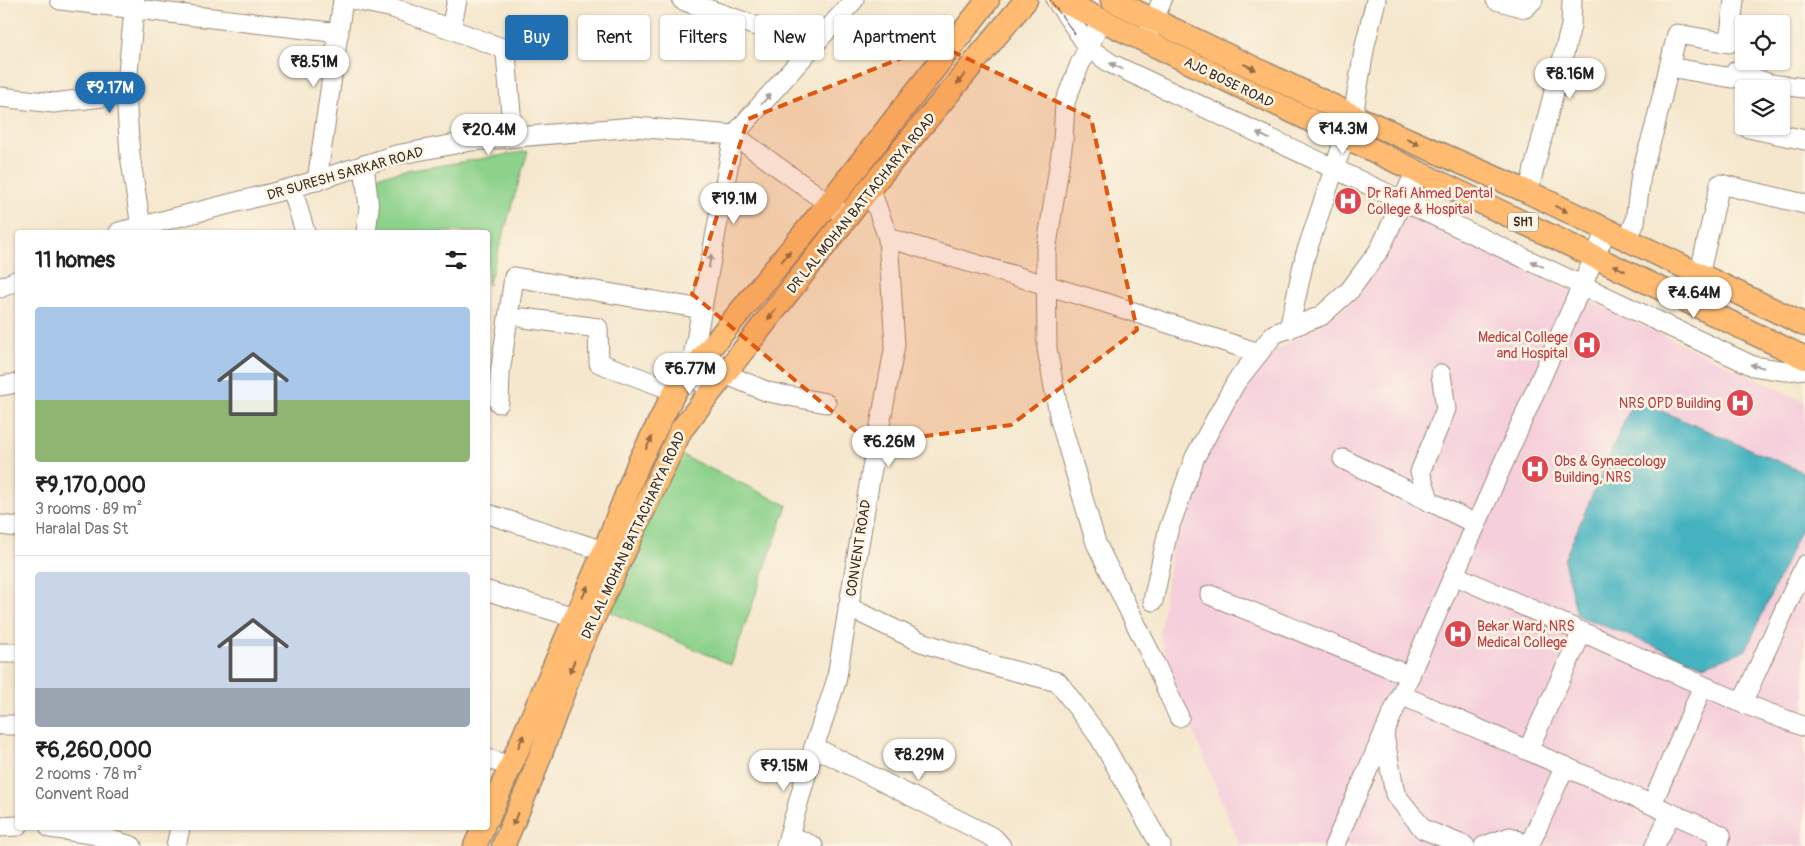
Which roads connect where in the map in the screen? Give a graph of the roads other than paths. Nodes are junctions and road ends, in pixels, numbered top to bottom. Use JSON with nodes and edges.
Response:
{"nodes":[{"id":1,"x":60,"y":0,"type":"edge"},
{"id":2,"x":343,"y":0,"type":"edge"},
{"id":3,"x":354,"y":0,"type":"edge"},
{"id":4,"x":457,"y":0,"type":"edge"},
{"id":5,"x":682,"y":0,"type":"edge"},
{"id":6,"x":854,"y":0,"type":"edge"},
{"id":7,"x":988,"y":0,"type":"edge"},
{"id":8,"x":1026,"y":0,"type":"edge"},
{"id":9,"x":1058,"y":0,"type":"edge"},
{"id":10,"x":1112,"y":0,"type":"edge"},
{"id":11,"x":1162,"y":0,"type":"edge"},
{"id":12,"x":1376,"y":0,"type":"edge"},
{"id":13,"x":1496,"y":0,"type":"edge"},
{"id":14,"x":1533,"y":0,"type":"edge"},
{"id":15,"x":1572,"y":0,"type":"edge"},
{"id":16,"x":1734,"y":0,"type":"edge"},
{"id":17,"x":134,"y":5,"type":"edge"},
{"id":18,"x":1101,"y":21,"type":"junction"},
{"id":19,"x":755,"y":26,"type":"edge"},
{"id":20,"x":451,"y":28,"type":"junction"},
{"id":21,"x":1149,"y":31,"type":"junction"},
{"id":22,"x":339,"y":33,"type":"junction"},
{"id":23,"x":824,"y":34,"type":"edge"},
{"id":24,"x":1089,"y":48,"type":"junction"},
{"id":25,"x":801,"y":60,"type":"edge"},
{"id":26,"x":1669,"y":67,"type":"junction"},
{"id":27,"x":1805,"y":88,"type":"edge"},
{"id":28,"x":126,"y":94,"type":"junction"},
{"id":29,"x":0,"y":98,"type":"edge"},
{"id":30,"x":1352,"y":115,"type":"junction"},
{"id":31,"x":1781,"y":135,"type":"edge"},
{"id":32,"x":734,"y":136,"type":"junction"},
{"id":33,"x":513,"y":137,"type":"junction"},
{"id":34,"x":1346,"y":139,"type":"junction"},
{"id":35,"x":1805,"y":140,"type":"edge"},
{"id":36,"x":364,"y":165,"type":"junction"},
{"id":37,"x":1336,"y":170,"type":"junction"},
{"id":38,"x":1416,"y":172,"type":"junction"},
{"id":39,"x":317,"y":181,"type":"junction"},
{"id":40,"x":292,"y":188,"type":"junction"},
{"id":41,"x":870,"y":188,"type":"junction"},
{"id":42,"x":1528,"y":192,"type":"junction"},
{"id":43,"x":1402,"y":200,"type":"junction"},
{"id":44,"x":828,"y":203,"type":"junction"},
{"id":45,"x":1805,"y":204,"type":"edge"},
{"id":46,"x":848,"y":217,"type":"junction"},
{"id":47,"x":141,"y":227,"type":"junction"},
{"id":48,"x":128,"y":230,"type":"edge"},
{"id":49,"x":305,"y":230,"type":"edge"},
{"id":50,"x":366,"y":230,"type":"edge"},
{"id":51,"x":1606,"y":231,"type":"junction"},
{"id":52,"x":888,"y":238,"type":"junction"},
{"id":53,"x":1627,"y":241,"type":"junction"},
{"id":54,"x":1594,"y":256,"type":"junction"},
{"id":55,"x":1699,"y":276,"type":"junction"},
{"id":56,"x":1581,"y":284,"type":"junction"},
{"id":57,"x":1047,"y":285,"type":"junction"},
{"id":58,"x":1768,"y":308,"type":"junction"},
{"id":59,"x":702,"y":309,"type":"junction"},
{"id":60,"x":524,"y":318,"type":"dead end"},
{"id":61,"x":1805,"y":325,"type":"edge"},
{"id":62,"x":1289,"y":329,"type":"junction"},
{"id":63,"x":1757,"y":335,"type":"junction"},
{"id":64,"x":1259,"y":353,"type":"junction"},
{"id":65,"x":1805,"y":358,"type":"edge"},
{"id":66,"x":1805,"y":370,"type":"edge"},
{"id":67,"x":690,"y":373,"type":"junction"},
{"id":68,"x":725,"y":374,"type":"junction"},
{"id":69,"x":1441,"y":374,"type":"dead end"},
{"id":70,"x":15,"y":384,"type":"edge"},
{"id":71,"x":0,"y":386,"type":"edge"},
{"id":72,"x":675,"y":391,"type":"junction"},
{"id":73,"x":711,"y":391,"type":"junction"},
{"id":74,"x":499,"y":403,"type":"dead end"},
{"id":75,"x":826,"y":403,"type":"dead end"},
{"id":76,"x":1342,"y":459,"type":"dead end"},
{"id":77,"x":1430,"y":502,"type":"junction"},
{"id":78,"x":490,"y":515,"type":"edge"},
{"id":79,"x":1476,"y":524,"type":"junction"},
{"id":80,"x":0,"y":526,"type":"edge"},
{"id":81,"x":15,"y":528,"type":"edge"},
{"id":82,"x":604,"y":551,"type":"junction"},
{"id":83,"x":1805,"y":565,"type":"edge"},
{"id":84,"x":1454,"y":575,"type":"junction"},
{"id":85,"x":490,"y":592,"type":"edge"},
{"id":86,"x":1210,"y":595,"type":"dead end"},
{"id":87,"x":1152,"y":601,"type":"dead end"},
{"id":88,"x":848,"y":607,"type":"junction"},
{"id":89,"x":574,"y":617,"type":"junction"},
{"id":90,"x":1582,"y":632,"type":"junction"},
{"id":91,"x":0,"y":653,"type":"edge"},
{"id":92,"x":15,"y":653,"type":"edge"},
{"id":93,"x":1410,"y":676,"type":"junction"},
{"id":94,"x":1703,"y":686,"type":"junction"},
{"id":95,"x":1402,"y":695,"type":"junction"},
{"id":96,"x":1742,"y":704,"type":"junction"},
{"id":97,"x":1179,"y":717,"type":"dead end"},
{"id":98,"x":0,"y":725,"type":"edge"},
{"id":99,"x":15,"y":725,"type":"edge"},
{"id":100,"x":1805,"y":727,"type":"edge"},
{"id":101,"x":1384,"y":735,"type":"junction"},
{"id":102,"x":814,"y":747,"type":"junction"},
{"id":103,"x":1528,"y":750,"type":"junction"},
{"id":104,"x":490,"y":760,"type":"edge"},
{"id":105,"x":510,"y":766,"type":"junction"},
{"id":106,"x":1565,"y":766,"type":"junction"},
{"id":107,"x":1652,"y":804,"type":"junction"},
{"id":108,"x":490,"y":813,"type":"edge"},
{"id":109,"x":1671,"y":813,"type":"junction"},
{"id":110,"x":15,"y":826,"type":"edge"},
{"id":111,"x":0,"y":827,"type":"edge"},
{"id":112,"x":57,"y":830,"type":"edge"},
{"id":113,"x":180,"y":830,"type":"edge"},
{"id":114,"x":482,"y":830,"type":"edge"},
{"id":115,"x":73,"y":835,"type":"edge"},
{"id":116,"x":787,"y":841,"type":"edge"},
{"id":117,"x":1438,"y":841,"type":"edge"},
{"id":118,"x":995,"y":843,"type":"edge"},
{"id":119,"x":132,"y":846,"type":"edge"},
{"id":120,"x":176,"y":846,"type":"edge"},
{"id":121,"x":475,"y":846,"type":"edge"},
{"id":122,"x":503,"y":846,"type":"edge"},
{"id":123,"x":813,"y":846,"type":"edge"},
{"id":124,"x":1161,"y":846,"type":"edge"},
{"id":125,"x":1334,"y":846,"type":"edge"},
{"id":126,"x":1465,"y":846,"type":"edge"},
{"id":127,"x":1484,"y":846,"type":"edge"},
{"id":128,"x":1528,"y":846,"type":"edge"},
{"id":129,"x":1655,"y":846,"type":"edge"},
{"id":130,"x":1717,"y":846,"type":"edge"}],
"edges":[{"from":1,"to":17,"type":"street"},
{"from":2,"to":22,"type":"street"},
{"from":3,"to":20,"type":"street"},
{"from":4,"to":20,"type":"street"},
{"from":5,"to":19,"type":"street"},
{"from":6,"to":23,"type":"street"},
{"from":7,"to":44,"type":"main road","name":"DR LAL MOHAN BATTACHARYA ROAD"},
{"from":8,"to":41,"type":"main road","name":"DR LAL MOHAN BATTACHARYA ROAD","one_way":true},
{"from":9,"to":18,"type":"main road","name":"AJC BOSE ROAD","number":"SH1"},
{"from":9,"to":24,"type":"street"},
{"from":10,"to":21,"type":"main road"},
{"from":11,"to":21,"type":"street"},
{"from":12,"to":30,"type":"street"},
{"from":13,"to":14,"type":"street"},
{"from":15,"to":42,"type":"street"},
{"from":16,"to":26,"type":"street"},
{"from":17,"to":22,"type":"street"},
{"from":17,"to":28,"type":"street"},
{"from":18,"to":21,"type":"main road","name":"AJC BOSE ROAD","number":"SH1"},
{"from":18,"to":24,"type":"street"},
{"from":20,"to":33,"type":"street"},
{"from":21,"to":30,"type":"main road","one_way":true},
{"from":21,"to":34,"type":"main road","name":"AJC BOSE ROAD","number":"SH1"},
{"from":22,"to":39,"type":"street"},
{"from":37,"to":24,"type":"street","one_way":true},
{"from":24,"to":57,"type":"street"},
{"from":32,"to":25,"type":"street","one_way":true},
{"from":26,"to":27,"type":"street"},
{"from":26,"to":53,"type":"street"},
{"from":28,"to":29,"type":"street"},
{"from":28,"to":47,"type":"street"},
{"from":30,"to":34,"type":"street"},
{"from":30,"to":42,"type":"main road","one_way":true},
{"from":31,"to":35,"type":"street"},
{"from":32,"to":33,"type":"street","name":"DR SURESH SARKAR ROAD"},
{"from":32,"to":44,"type":"street"},
{"from":59,"to":32,"type":"street","one_way":true},
{"from":33,"to":36,"type":"street","name":"DR SURESH SARKAR ROAD"},
{"from":34,"to":37,"type":"street"},
{"from":34,"to":38,"type":"main road","name":"AJC BOSE ROAD","number":"SH1"},
{"from":36,"to":39,"type":"street","name":"DR SURESH SARKAR ROAD"},
{"from":36,"to":50,"type":"street"},
{"from":37,"to":43,"type":"street"},
{"from":37,"to":62,"type":"street"},
{"from":38,"to":43,"type":"street"},
{"from":38,"to":54,"type":"main road","name":"AJC BOSE ROAD","number":"SH1"},
{"from":39,"to":40,"type":"street","name":"DR SURESH SARKAR ROAD"},
{"from":40,"to":47,"type":"street","name":"DR SURESH SARKAR ROAD"},
{"from":40,"to":49,"type":"street"},
{"from":41,"to":46,"type":"main road","name":"DR LAL MOHAN BATTACHARYA ROAD"},
{"from":41,"to":52,"type":"street","name":"CONVENT ROAD"},
{"from":42,"to":51,"type":"main road","one_way":true},
{"from":56,"to":43,"type":"street","one_way":true},
{"from":43,"to":62,"type":"street"},
{"from":44,"to":46,"type":"street"},
{"from":67,"to":44,"type":"main road","name":"DR LAL MOHAN BATTACHARYA ROAD","one_way":true},
{"from":45,"to":55,"type":"street"},
{"from":46,"to":68,"type":"main road","name":"DR LAL MOHAN BATTACHARYA ROAD","one_way":true},
{"from":47,"to":48,"type":"street","name":"DR SURESH SARKAR ROAD"},
{"from":51,"to":53,"type":"main road"},
{"from":51,"to":54,"type":"street"},
{"from":52,"to":57,"type":"street"},
{"from":52,"to":88,"type":"street","name":"CONVENT ROAD"},
{"from":53,"to":55,"type":"main road"},
{"from":54,"to":56,"type":"street"},
{"from":63,"to":54,"type":"main road","name":"AJC BOSE ROAD","number":"SH1","one_way":true},
{"from":55,"to":58,"type":"main road"},
{"from":66,"to":56,"type":"street","one_way":true},
{"from":56,"to":79,"type":"street"},
{"from":57,"to":64,"type":"street"},
{"from":57,"to":97,"type":"street"},
{"from":58,"to":61,"type":"main road"},
{"from":58,"to":63,"type":"main road"},
{"from":59,"to":67,"type":"street"},
{"from":59,"to":74,"type":"street"},
{"from":60,"to":72,"type":"street"},
{"from":62,"to":64,"type":"street"},
{"from":63,"to":65,"type":"main road","name":"AJC BOSE ROAD","number":"SH1"},
{"from":64,"to":87,"type":"street"},
{"from":67,"to":72,"type":"main road","name":"DR LAL MOHAN BATTACHARYA ROAD"},
{"from":67,"to":73,"type":"street"},
{"from":68,"to":73,"type":"main road","name":"DR LAL MOHAN BATTACHARYA ROAD"},
{"from":68,"to":75,"type":"street"},
{"from":69,"to":77,"type":"street"},
{"from":70,"to":71,"type":"street"},
{"from":82,"to":72,"type":"main road","name":"DR LAL MOHAN BATTACHARYA ROAD","one_way":true},
{"from":73,"to":122,"type":"main road","name":"DR LAL MOHAN BATTACHARYA ROAD","one_way":true},
{"from":76,"to":77,"type":"street"},
{"from":77,"to":79,"type":"street"},
{"from":78,"to":82,"type":"street"},
{"from":79,"to":84,"type":"street"},
{"from":80,"to":81,"type":"street"},
{"from":89,"to":82,"type":"main road","name":"DR LAL MOHAN BATTACHARYA ROAD","one_way":true},
{"from":83,"to":96,"type":"street"},
{"from":84,"to":90,"type":"street"},
{"from":84,"to":93,"type":"street"},
{"from":85,"to":89,"type":"street"},
{"from":86,"to":93,"type":"street"},
{"from":88,"to":102,"type":"street","name":"CONVENT ROAD"},
{"from":88,"to":124,"type":"street"},
{"from":105,"to":89,"type":"main road","name":"DR LAL MOHAN BATTACHARYA ROAD","one_way":true},
{"from":90,"to":94,"type":"street"},
{"from":90,"to":103,"type":"street"},
{"from":91,"to":92,"type":"street"},
{"from":93,"to":95,"type":"street"},
{"from":94,"to":96,"type":"street"},
{"from":94,"to":107,"type":"street"},
{"from":95,"to":101,"type":"street"},
{"from":95,"to":103,"type":"street"},
{"from":96,"to":100,"type":"street"},
{"from":98,"to":99,"type":"street"},
{"from":101,"to":117,"type":"street"},
{"from":101,"to":125,"type":"street"},
{"from":102,"to":116,"type":"street","name":"CONVENT ROAD"},
{"from":102,"to":118,"type":"street"},
{"from":103,"to":106,"type":"street"},
{"from":104,"to":105,"type":"street"},
{"from":105,"to":108,"type":"main road","name":"DR LAL MOHAN BATTACHARYA ROAD"},
{"from":106,"to":107,"type":"street"},
{"from":106,"to":128,"type":"street"},
{"from":107,"to":109,"type":"street"},
{"from":109,"to":129,"type":"street"},
{"from":109,"to":130,"type":"street"},
{"from":110,"to":111,"type":"street"},
{"from":112,"to":115,"type":"street"},
{"from":113,"to":120,"type":"street"},
{"from":114,"to":121,"type":"main road"},
{"from":115,"to":119,"type":"street"},
{"from":116,"to":123,"type":"street"},
{"from":117,"to":126,"type":"street"},
{"from":127,"to":128,"type":"street"}]}
